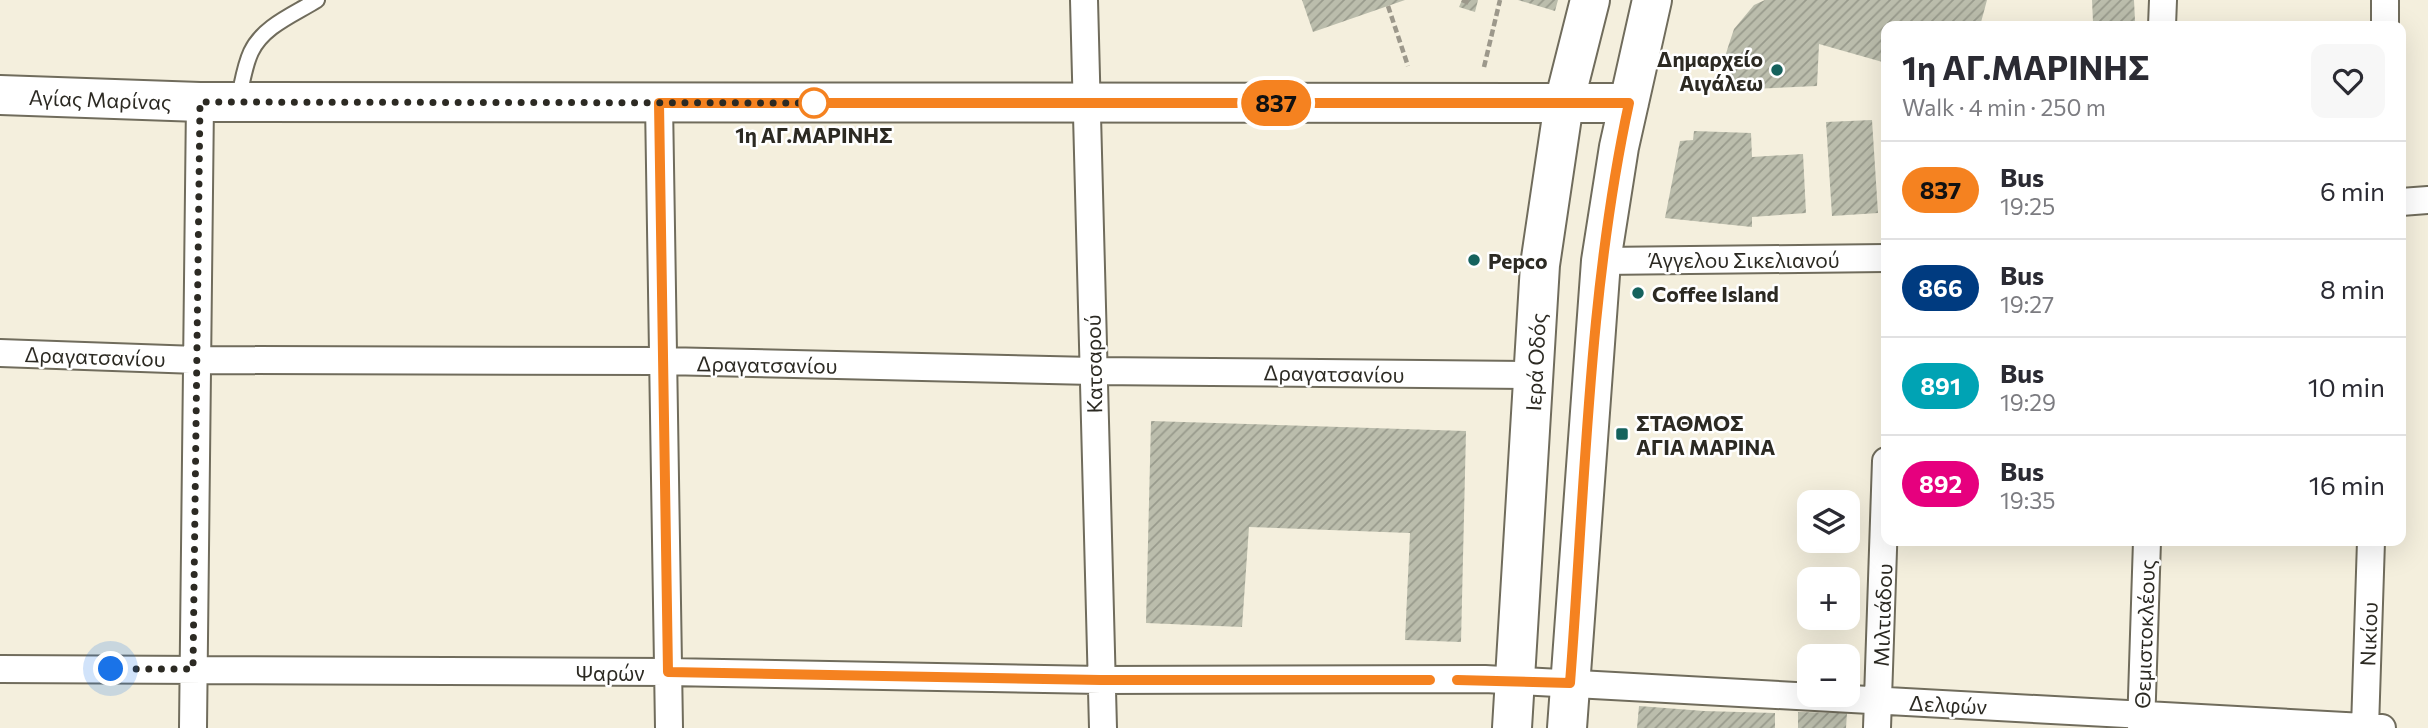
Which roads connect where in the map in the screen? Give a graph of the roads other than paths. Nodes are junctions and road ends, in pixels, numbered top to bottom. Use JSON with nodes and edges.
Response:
{"nodes":[{"id":1,"x":317,"y":0,"type":"edge"},
{"id":2,"x":1084,"y":0,"type":"edge"},
{"id":3,"x":1590,"y":0,"type":"edge"},
{"id":4,"x":1652,"y":0,"type":"edge"},
{"id":5,"x":2163,"y":0,"type":"edge"},
{"id":6,"x":2385,"y":0,"type":"edge"},
{"id":7,"x":2162,"y":21,"type":"edge"},
{"id":8,"x":2385,"y":21,"type":"edge"},
{"id":9,"x":0,"y":95,"type":"edge"},
{"id":10,"x":200,"y":102,"type":"junction"},
{"id":11,"x":237,"y":102,"type":"junction"},
{"id":12,"x":659,"y":103,"type":"junction"},
{"id":13,"x":1087,"y":103,"type":"junction"},
{"id":14,"x":1564,"y":103,"type":"junction"},
{"id":15,"x":1629,"y":103,"type":"junction"},
{"id":16,"x":2428,"y":200,"type":"edge"},
{"id":17,"x":2406,"y":202,"type":"edge"},
{"id":18,"x":1881,"y":258,"type":"edge"},
{"id":19,"x":1601,"y":261,"type":"junction"},
{"id":20,"x":0,"y":353,"type":"edge"},
{"id":21,"x":197,"y":360,"type":"junction"},
{"id":22,"x":663,"y":361,"type":"junction"},
{"id":23,"x":1093,"y":371,"type":"junction"},
{"id":24,"x":1535,"y":375,"type":"junction"},
{"id":25,"x":1884,"y":546,"type":"edge"},
{"id":26,"x":2147,"y":546,"type":"edge"},
{"id":27,"x":2371,"y":546,"type":"edge"},
{"id":28,"x":0,"y":668,"type":"edge"},
{"id":29,"x":193,"y":669,"type":"junction"},
{"id":30,"x":668,"y":672,"type":"junction"},
{"id":31,"x":1101,"y":680,"type":"junction"},
{"id":32,"x":1515,"y":681,"type":"junction"},
{"id":33,"x":1570,"y":683,"type":"junction"},
{"id":34,"x":1879,"y":700,"type":"junction"},
{"id":35,"x":2141,"y":722,"type":"edge"},
{"id":36,"x":193,"y":728,"type":"edge"},
{"id":37,"x":669,"y":728,"type":"edge"},
{"id":38,"x":1103,"y":728,"type":"edge"},
{"id":39,"x":1512,"y":728,"type":"edge"},
{"id":40,"x":1567,"y":728,"type":"edge"},
{"id":41,"x":1877,"y":728,"type":"edge"},
{"id":42,"x":2370,"y":728,"type":"edge"}],
"edges":[{"from":1,"to":11,"type":"lane"},
{"from":2,"to":13,"type":"street","name":"Κατσαρού"},
{"from":3,"to":14,"type":"street","name":"Ιερά Οδός"},
{"from":4,"to":15,"type":"street"},
{"from":5,"to":7,"type":"street"},
{"from":6,"to":8,"type":"street"},
{"from":9,"to":10,"type":"street","name":"Αγίας Μαρίνας"},
{"from":10,"to":11,"type":"street","name":"Αγίας Μαρίνας"},
{"from":10,"to":21,"type":"street"},
{"from":11,"to":12,"type":"street","name":"Αγίας Μαρίνας"},
{"from":12,"to":13,"type":"street","name":"Αγίας Μαρίνας"},
{"from":12,"to":22,"type":"street"},
{"from":13,"to":14,"type":"street","name":"Αγίας Μαρίνας"},
{"from":13,"to":23,"type":"street","name":"Κατσαρού"},
{"from":14,"to":15,"type":"street","name":"Αγίας Μαρίνας"},
{"from":14,"to":24,"type":"street","name":"Ιερά Οδός"},
{"from":15,"to":19,"type":"street"},
{"from":16,"to":17,"type":"street"},
{"from":18,"to":19,"type":"street","name":"Άγγελου Σικελιανού"},
{"from":19,"to":33,"type":"street"},
{"from":20,"to":21,"type":"street","name":"Δραγατσανίου"},
{"from":21,"to":22,"type":"street","name":"Δραγατσανίου"},
{"from":21,"to":29,"type":"street"},
{"from":22,"to":23,"type":"street","name":"Δραγατσανίου"},
{"from":22,"to":30,"type":"street"},
{"from":23,"to":24,"type":"street","name":"Δραγατσανίου"},
{"from":23,"to":31,"type":"street","name":"Κατσαρού"},
{"from":24,"to":32,"type":"street","name":"Ιερά Οδός"},
{"from":25,"to":34,"type":"street","name":"Μιλτιάδου"},
{"from":26,"to":35,"type":"street","name":"Θεμιστοκλέους"},
{"from":27,"to":42,"type":"street","name":"Νικίου"},
{"from":28,"to":29,"type":"street","name":"Ψαρών"},
{"from":29,"to":30,"type":"street","name":"Ψαρών"},
{"from":29,"to":36,"type":"street"},
{"from":30,"to":31,"type":"street","name":"Ψαρών"},
{"from":30,"to":37,"type":"street"},
{"from":31,"to":32,"type":"street","name":"Ψαρών"},
{"from":31,"to":38,"type":"street","name":"Κατσαρού"},
{"from":32,"to":33,"type":"street","name":"Δελφών"},
{"from":32,"to":39,"type":"street","name":"Ιερά Οδός"},
{"from":33,"to":34,"type":"street","name":"Δελφών"},
{"from":33,"to":40,"type":"street"},
{"from":34,"to":35,"type":"street","name":"Δελφών"},
{"from":34,"to":41,"type":"street","name":"Μιλτιάδου"},
{"from":35,"to":42,"type":"street","name":"Δελφών"}]}
